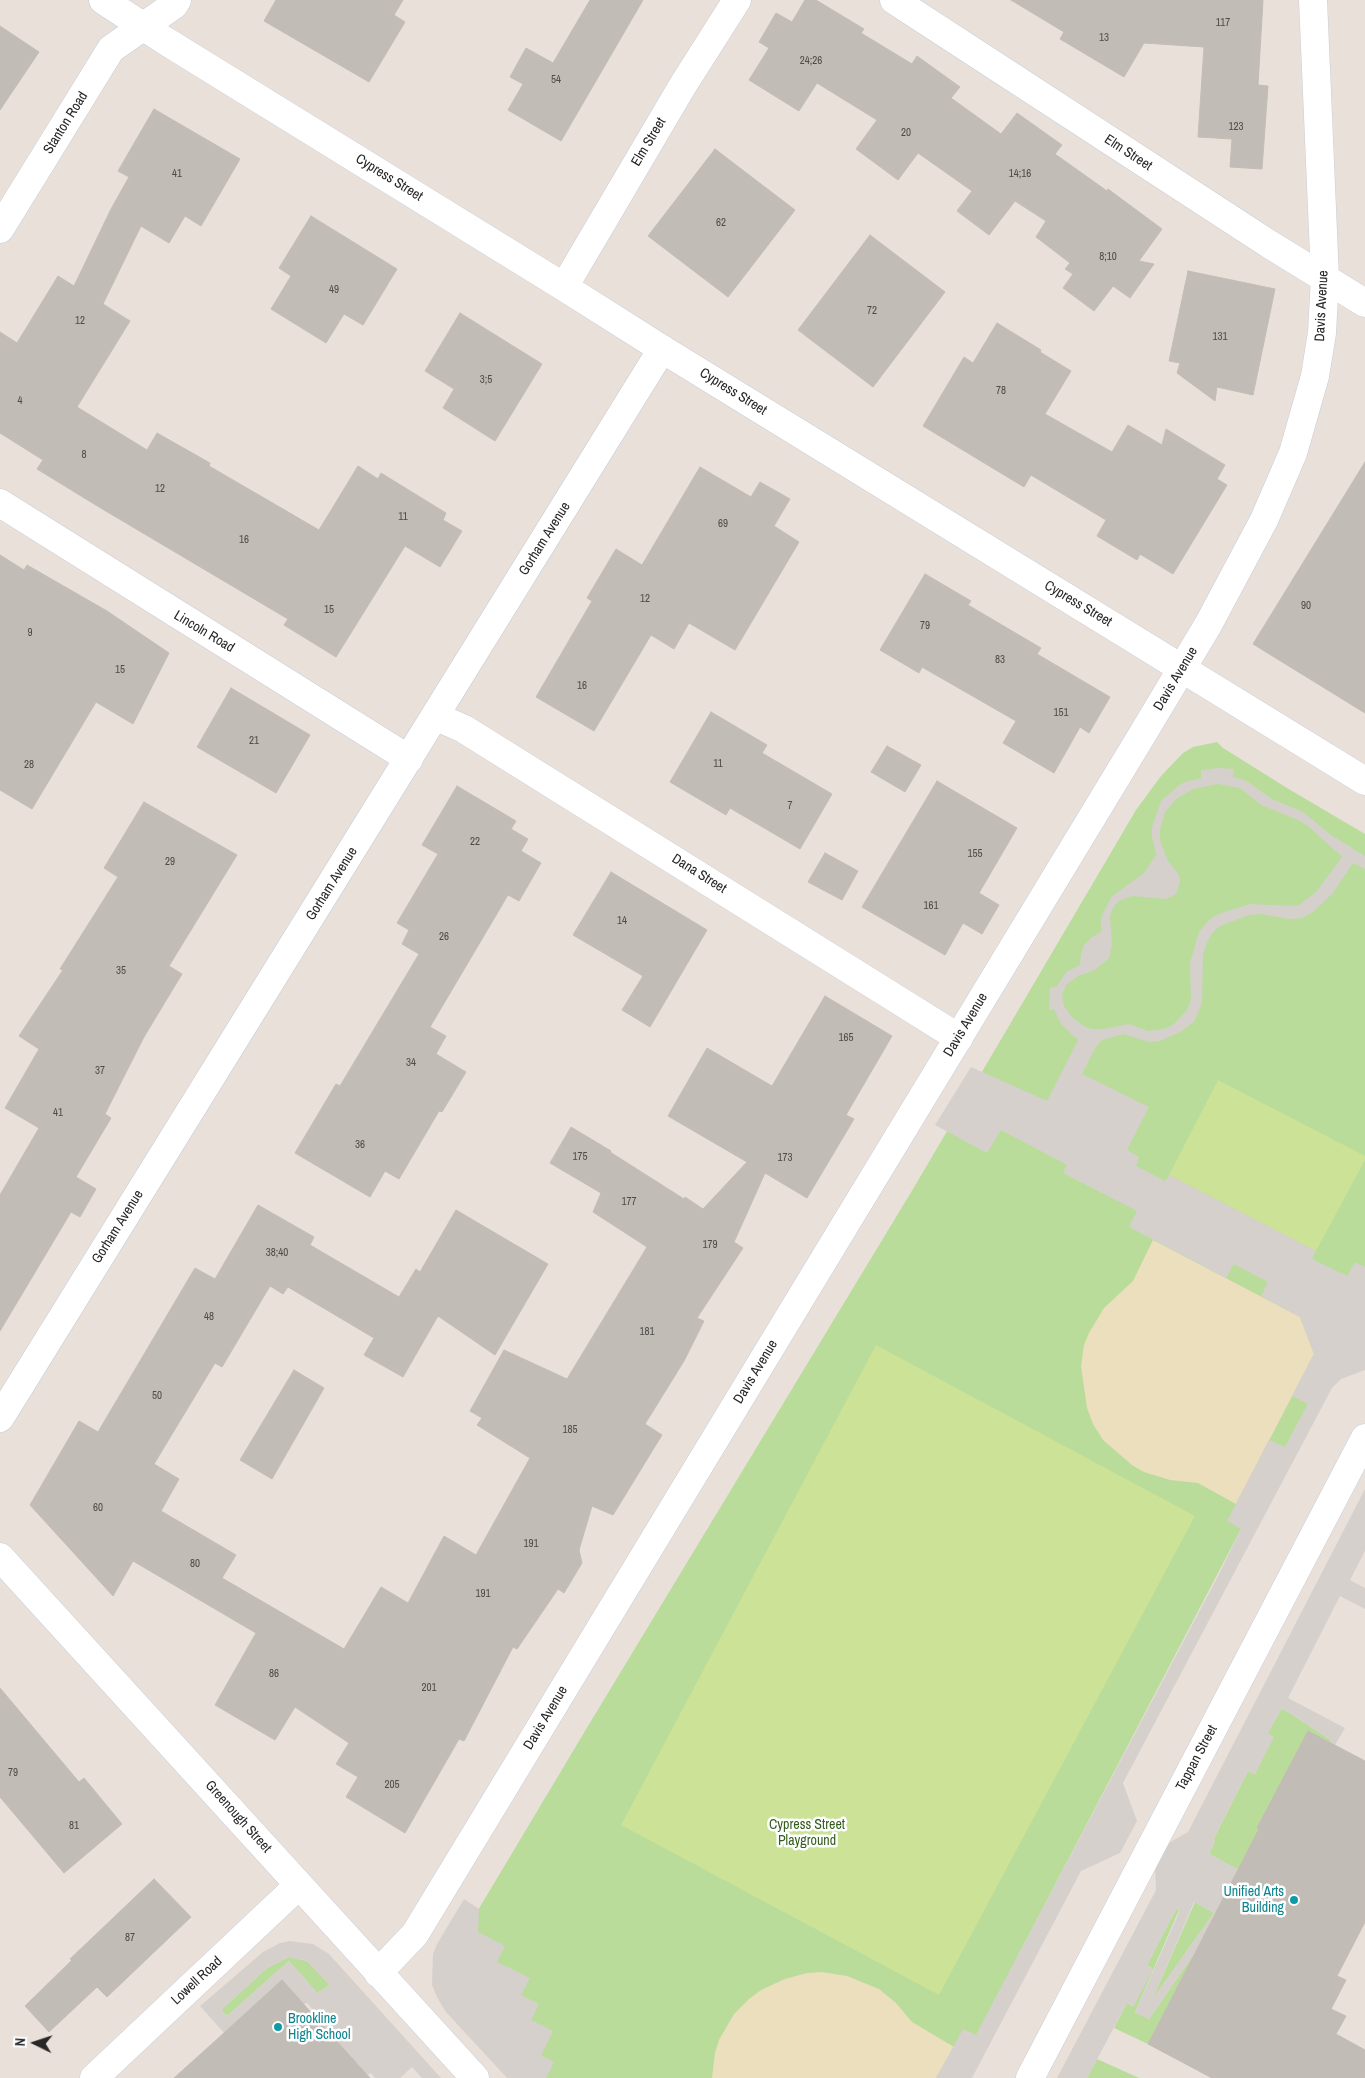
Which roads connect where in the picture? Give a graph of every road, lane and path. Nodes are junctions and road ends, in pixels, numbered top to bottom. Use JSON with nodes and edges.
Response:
{"nodes":[{"id":1,"x":103,"y":0,"type":"edge"},
{"id":2,"x":177,"y":0,"type":"edge"},
{"id":3,"x":737,"y":0,"type":"edge"},
{"id":4,"x":894,"y":0,"type":"edge"},
{"id":5,"x":1313,"y":0,"type":"edge"},
{"id":6,"x":142,"y":26,"type":"junction"},
{"id":7,"x":0,"y":230,"type":"edge"},
{"id":8,"x":1325,"y":278,"type":"junction"},
{"id":9,"x":564,"y":286,"type":"junction"},
{"id":10,"x":1365,"y":303,"type":"edge"},
{"id":11,"x":662,"y":349,"type":"junction"},
{"id":12,"x":0,"y":503,"type":"edge"},
{"id":13,"x":1182,"y":669,"type":"junction"},
{"id":14,"x":435,"y":716,"type":"junction"},
{"id":15,"x":409,"y":759,"type":"junction"},
{"id":16,"x":1365,"y":780,"type":"edge"},
{"id":17,"x":959,"y":1038,"type":"junction"},
{"id":18,"x":0,"y":1418,"type":"edge"},
{"id":19,"x":1365,"y":1438,"type":"edge"},
{"id":20,"x":0,"y":1557,"type":"edge"},
{"id":21,"x":299,"y":1885,"type":"junction"},
{"id":22,"x":378,"y":1973,"type":"junction"},
{"id":23,"x":94,"y":2078,"type":"edge"},
{"id":24,"x":475,"y":2078,"type":"edge"},
{"id":25,"x":1030,"y":2078,"type":"edge"}],
"edges":[{"from":1,"to":6,"type":"street","name":"Cypress Street"},
{"from":2,"to":6,"type":"street","name":"Stanton Road"},
{"from":3,"to":9,"type":"street","name":"Elm Street"},
{"from":4,"to":8,"type":"street","name":"Elm Street"},
{"from":5,"to":8,"type":"street","name":"Davis Avenue"},
{"from":6,"to":7,"type":"street","name":"Stanton Road"},
{"from":6,"to":9,"type":"street","name":"Cypress Street"},
{"from":8,"to":10,"type":"street","name":"Elm Street"},
{"from":8,"to":13,"type":"street","name":"Davis Avenue"},
{"from":9,"to":11,"type":"street","name":"Cypress Street"},
{"from":11,"to":13,"type":"street","name":"Cypress Street"},
{"from":11,"to":14,"type":"street","name":"Gorham Avenue"},
{"from":12,"to":15,"type":"street","name":"Lincoln Road"},
{"from":13,"to":16,"type":"street","name":"Cypress Street"},
{"from":13,"to":17,"type":"street","name":"Davis Avenue"},
{"from":14,"to":15,"type":"street","name":"Gorham Avenue"},
{"from":14,"to":17,"type":"street","name":"Dana Street"},
{"from":15,"to":18,"type":"street","name":"Gorham Avenue"},
{"from":17,"to":22,"type":"street","name":"Davis Avenue"},
{"from":19,"to":25,"type":"street","name":"Tappan Street"},
{"from":20,"to":21,"type":"street","name":"Greenough Street"},
{"from":21,"to":22,"type":"street","name":"Greenough Street"},
{"from":21,"to":23,"type":"street","name":"Lowell Road"},
{"from":22,"to":24,"type":"street","name":"Greenough Street"}]}
